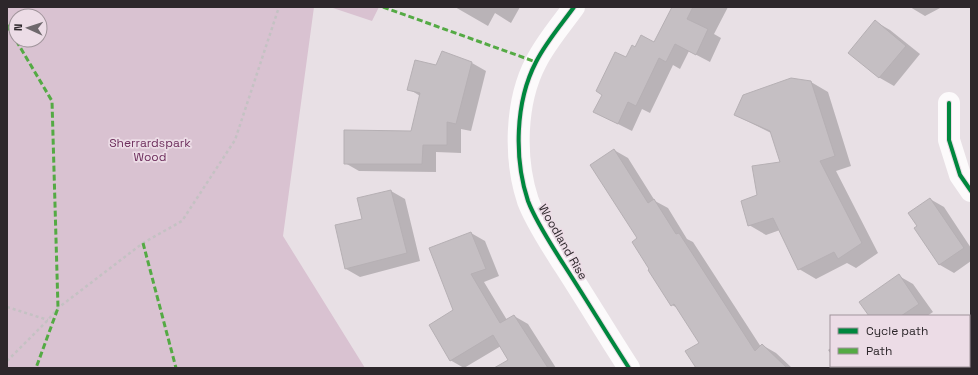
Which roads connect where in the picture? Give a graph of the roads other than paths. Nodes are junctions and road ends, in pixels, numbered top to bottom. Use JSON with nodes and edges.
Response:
{"nodes":[{"id":1,"x":574,"y":7,"type":"edge"},
{"id":2,"x":949,"y":103,"type":"dead end"},
{"id":3,"x":971,"y":191,"type":"edge"},
{"id":4,"x":629,"y":368,"type":"edge"}],
"edges":[{"from":1,"to":4,"type":"street","name":"Woodland Rise"},
{"from":2,"to":3,"type":"street"}]}
